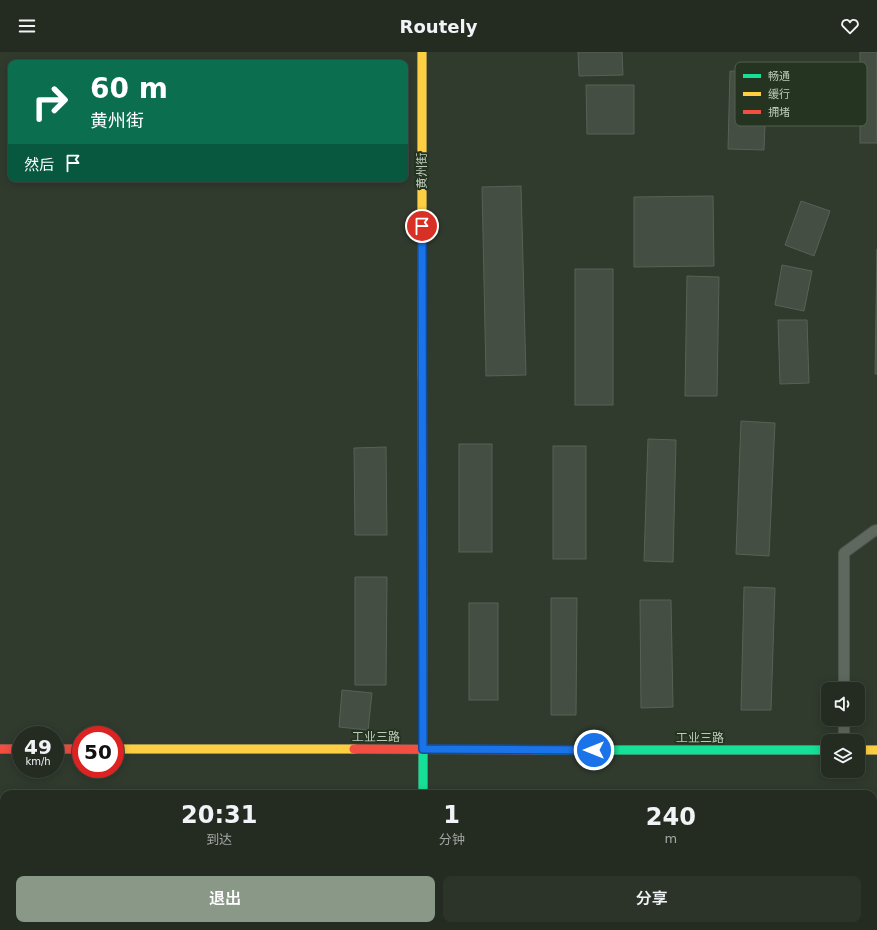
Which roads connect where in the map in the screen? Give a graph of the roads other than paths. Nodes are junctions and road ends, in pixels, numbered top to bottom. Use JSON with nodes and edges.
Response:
{"nodes":[{"id":1,"x":422,"y":52,"type":"edge"},
{"id":2,"x":877,"y":530,"type":"edge"},
{"id":3,"x":844,"y":682,"type":"edge"},
{"id":4,"x":0,"y":749,"type":"edge"},
{"id":5,"x":12,"y":749,"type":"edge"},
{"id":6,"x":124,"y":749,"type":"edge"},
{"id":7,"x":423,"y":749,"type":"junction"},
{"id":8,"x":821,"y":750,"type":"edge"},
{"id":9,"x":865,"y":750,"type":"edge"},
{"id":10,"x":877,"y":750,"type":"edge"},
{"id":11,"x":423,"y":790,"type":"edge"}],
"edges":[{"from":1,"to":7,"type":"main road","name":"黄州街"},
{"from":2,"to":3,"type":"lane"},
{"from":4,"to":5,"type":"main road"},
{"from":6,"to":7,"type":"main road","name":"工业三路"},
{"from":7,"to":8,"type":"main road","name":"工业三路"},
{"from":7,"to":11,"type":"main road","name":"黄州街"},
{"from":9,"to":10,"type":"main road"}]}
